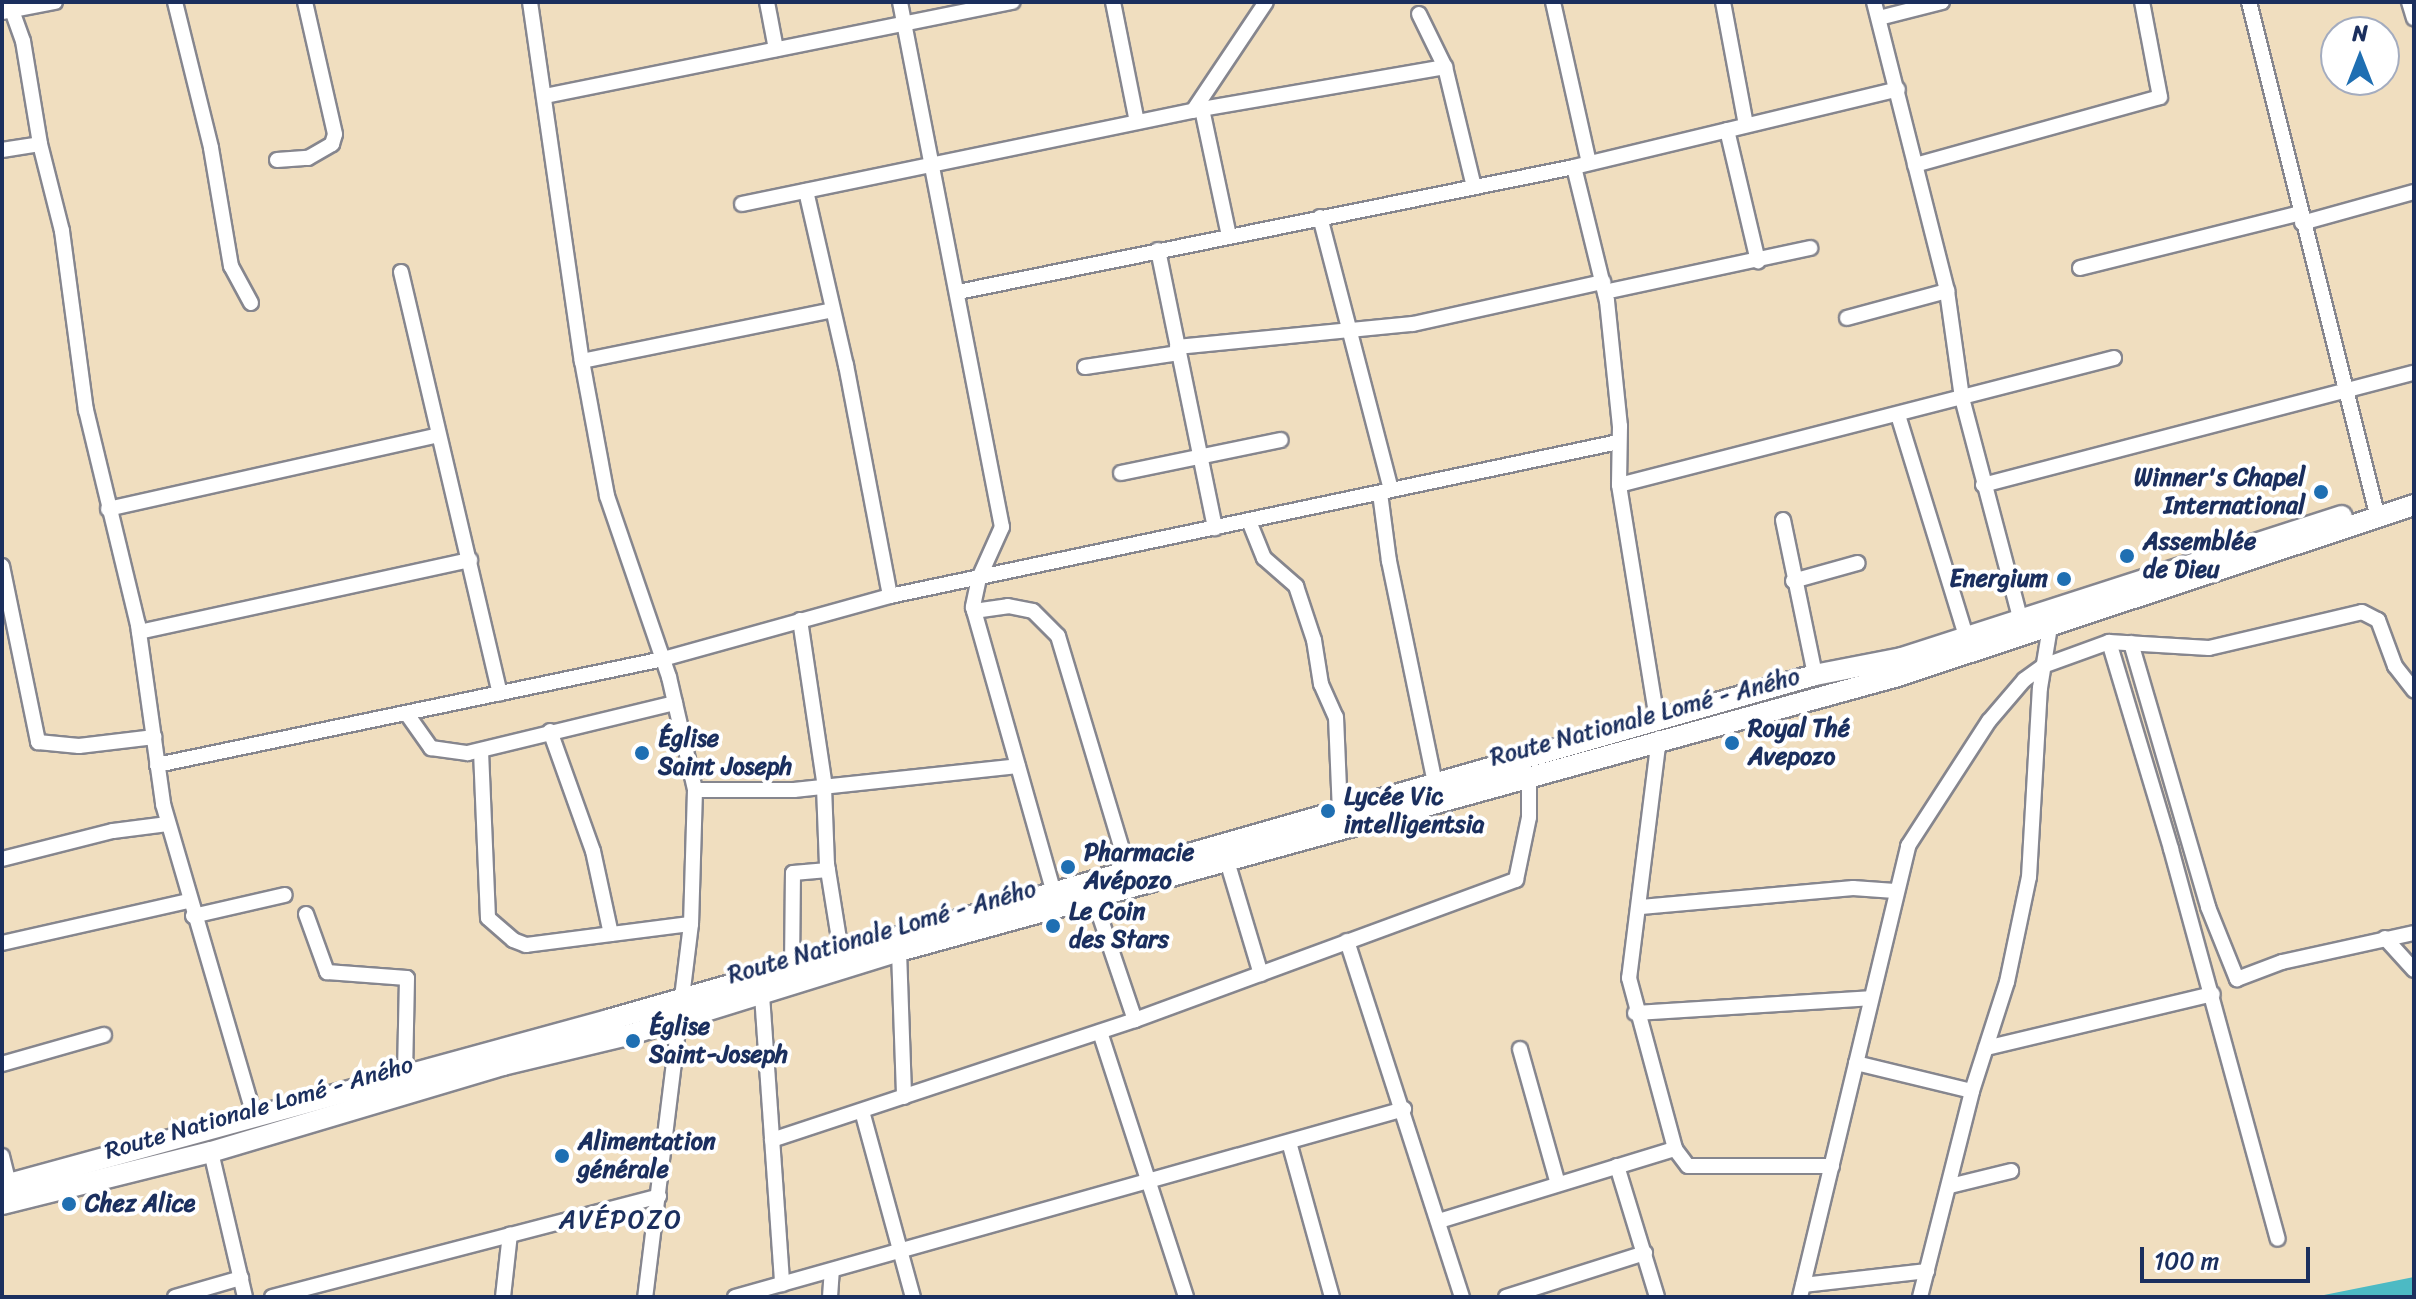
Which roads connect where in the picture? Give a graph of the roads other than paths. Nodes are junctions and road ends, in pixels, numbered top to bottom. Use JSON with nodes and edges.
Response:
{"nodes":[{"id":1,"x":55,"y":2,"type":"edge"},
{"id":2,"x":175,"y":2,"type":"edge"},
{"id":3,"x":305,"y":2,"type":"edge"},
{"id":4,"x":530,"y":2,"type":"edge"},
{"id":5,"x":767,"y":2,"type":"edge"},
{"id":6,"x":900,"y":2,"type":"edge"},
{"id":7,"x":1013,"y":2,"type":"edge"},
{"id":8,"x":1113,"y":2,"type":"edge"},
{"id":9,"x":1266,"y":2,"type":"edge"},
{"id":10,"x":1553,"y":2,"type":"edge"},
{"id":11,"x":1723,"y":2,"type":"edge"},
{"id":12,"x":1874,"y":2,"type":"edge"},
{"id":13,"x":1942,"y":2,"type":"edge"},
{"id":14,"x":2142,"y":2,"type":"edge"},
{"id":15,"x":2249,"y":2,"type":"edge"},
{"id":16,"x":2409,"y":2,"type":"edge"},
{"id":17,"x":8,"y":8,"type":"edge"},
{"id":18,"x":1419,"y":14,"type":"dead end"},
{"id":19,"x":1879,"y":18,"type":"junction"},
{"id":20,"x":2414,"y":18,"type":"edge"},
{"id":21,"x":905,"y":24,"type":"junction"},
{"id":22,"x":776,"y":49,"type":"junction"},
{"id":23,"x":1445,"y":67,"type":"junction"},
{"id":24,"x":1898,"y":89,"type":"junction"},
{"id":25,"x":545,"y":96,"type":"junction"},
{"id":26,"x":1198,"y":110,"type":"junction"},
{"id":27,"x":1137,"y":122,"type":"junction"},
{"id":28,"x":1746,"y":125,"type":"junction"},
{"id":29,"x":1727,"y":130,"type":"junction"},
{"id":30,"x":40,"y":144,"type":"junction"},
{"id":31,"x":2,"y":150,"type":"edge"},
{"id":32,"x":277,"y":160,"type":"dead end"},
{"id":33,"x":1589,"y":163,"type":"junction"},
{"id":34,"x":934,"y":165,"type":"junction"},
{"id":35,"x":1915,"y":165,"type":"junction"},
{"id":36,"x":1574,"y":167,"type":"junction"},
{"id":37,"x":1474,"y":187,"type":"junction"},
{"id":38,"x":806,"y":191,"type":"junction"},
{"id":39,"x":2414,"y":192,"type":"edge"},
{"id":40,"x":742,"y":204,"type":"dead end"},
{"id":41,"x":1320,"y":217,"type":"junction"},
{"id":42,"x":2301,"y":218,"type":"junction"},
{"id":43,"x":1229,"y":236,"type":"junction"},
{"id":44,"x":1810,"y":248,"type":"dead end"},
{"id":45,"x":1158,"y":250,"type":"junction"},
{"id":46,"x":1758,"y":261,"type":"junction"},
{"id":47,"x":2080,"y":268,"type":"dead end"},
{"id":48,"x":401,"y":272,"type":"dead end"},
{"id":49,"x":1604,"y":287,"type":"junction"},
{"id":50,"x":1947,"y":291,"type":"junction"},
{"id":51,"x":958,"y":292,"type":"junction"},
{"id":52,"x":251,"y":303,"type":"dead end"},
{"id":53,"x":832,"y":310,"type":"junction"},
{"id":54,"x":1847,"y":318,"type":"dead end"},
{"id":55,"x":1349,"y":330,"type":"junction"},
{"id":56,"x":1178,"y":350,"type":"junction"},
{"id":57,"x":2114,"y":358,"type":"dead end"},
{"id":58,"x":582,"y":361,"type":"junction"},
{"id":59,"x":1085,"y":367,"type":"dead end"},
{"id":60,"x":2414,"y":373,"type":"edge"},
{"id":61,"x":2344,"y":392,"type":"junction"},
{"id":62,"x":1962,"y":398,"type":"junction"},
{"id":63,"x":1898,"y":415,"type":"junction"},
{"id":64,"x":438,"y":435,"type":"junction"},
{"id":65,"x":1281,"y":440,"type":"dead end"},
{"id":66,"x":1618,"y":442,"type":"junction"},
{"id":67,"x":1200,"y":459,"type":"junction"},
{"id":68,"x":1121,"y":473,"type":"dead end"},
{"id":69,"x":1619,"y":485,"type":"junction"},
{"id":70,"x":1983,"y":485,"type":"junction"},
{"id":71,"x":1386,"y":492,"type":"junction"},
{"id":72,"x":2414,"y":492,"type":"edge"},
{"id":73,"x":2414,"y":505,"type":"edge"},
{"id":74,"x":108,"y":509,"type":"junction"},
{"id":75,"x":2375,"y":512,"type":"junction"},
{"id":76,"x":1783,"y":520,"type":"dead end"},
{"id":77,"x":1249,"y":521,"type":"junction"},
{"id":78,"x":1215,"y":528,"type":"junction"},
{"id":79,"x":470,"y":560,"type":"junction"},
{"id":80,"x":1858,"y":563,"type":"dead end"},
{"id":81,"x":2,"y":566,"type":"edge"},
{"id":82,"x":979,"y":578,"type":"junction"},
{"id":83,"x":1793,"y":581,"type":"junction"},
{"id":84,"x":890,"y":596,"type":"junction"},
{"id":85,"x":974,"y":611,"type":"junction"},
{"id":86,"x":2020,"y":617,"type":"junction"},
{"id":87,"x":2050,"y":618,"type":"junction"},
{"id":88,"x":800,"y":620,"type":"junction"},
{"id":89,"x":139,"y":632,"type":"junction"},
{"id":90,"x":1966,"y":636,"type":"junction"},
{"id":91,"x":2109,"y":642,"type":"junction"},
{"id":92,"x":2131,"y":643,"type":"junction"},
{"id":93,"x":663,"y":659,"type":"junction"},
{"id":94,"x":2043,"y":666,"type":"junction"},
{"id":95,"x":1815,"y":675,"type":"junction"},
{"id":96,"x":2414,"y":690,"type":"edge"},
{"id":97,"x":500,"y":694,"type":"junction"},
{"id":98,"x":675,"y":703,"type":"junction"},
{"id":99,"x":407,"y":714,"type":"junction"},
{"id":100,"x":1658,"y":729,"type":"junction"},
{"id":101,"x":550,"y":731,"type":"junction"},
{"id":102,"x":154,"y":737,"type":"junction"},
{"id":103,"x":481,"y":751,"type":"junction"},
{"id":104,"x":157,"y":765,"type":"junction"},
{"id":105,"x":1018,"y":766,"type":"junction"},
{"id":106,"x":1529,"y":774,"type":"junction"},
{"id":107,"x":1435,"y":784,"type":"junction"},
{"id":108,"x":825,"y":787,"type":"junction"},
{"id":109,"x":695,"y":790,"type":"junction"},
{"id":110,"x":1340,"y":813,"type":"junction"},
{"id":111,"x":168,"y":824,"type":"junction"},
{"id":112,"x":2,"y":859,"type":"edge"},
{"id":113,"x":1227,"y":861,"type":"junction"},
{"id":114,"x":828,"y":870,"type":"junction"},
{"id":115,"x":1129,"y":872,"type":"junction"},
{"id":116,"x":1895,"y":891,"type":"junction"},
{"id":117,"x":1054,"y":893,"type":"junction"},
{"id":118,"x":285,"y":895,"type":"dead end"},
{"id":119,"x":1094,"y":899,"type":"junction"},
{"id":120,"x":1641,"y":907,"type":"junction"},
{"id":121,"x":191,"y":909,"type":"junction"},
{"id":122,"x":306,"y":914,"type":"dead end"},
{"id":123,"x":691,"y":924,"type":"junction"},
{"id":124,"x":2414,"y":933,"type":"edge"},
{"id":125,"x":611,"y":934,"type":"junction"},
{"id":126,"x":2385,"y":938,"type":"junction"},
{"id":127,"x":1347,"y":941,"type":"junction"},
{"id":128,"x":2,"y":943,"type":"edge"},
{"id":129,"x":841,"y":951,"type":"junction"},
{"id":130,"x":899,"y":951,"type":"junction"},
{"id":131,"x":792,"y":967,"type":"junction"},
{"id":132,"x":2414,"y":970,"type":"edge"},
{"id":133,"x":1261,"y":974,"type":"junction"},
{"id":134,"x":2213,"y":994,"type":"junction"},
{"id":135,"x":762,"y":995,"type":"junction"},
{"id":136,"x":681,"y":998,"type":"junction"},
{"id":137,"x":1871,"y":998,"type":"junction"},
{"id":138,"x":1635,"y":1013,"type":"junction"},
{"id":139,"x":1135,"y":1020,"type":"junction"},
{"id":140,"x":675,"y":1021,"type":"junction"},
{"id":141,"x":1100,"y":1032,"type":"junction"},
{"id":142,"x":104,"y":1035,"type":"dead end"},
{"id":143,"x":1986,"y":1048,"type":"junction"},
{"id":144,"x":1520,"y":1049,"type":"dead end"},
{"id":145,"x":1856,"y":1063,"type":"junction"},
{"id":146,"x":2,"y":1064,"type":"edge"},
{"id":147,"x":405,"y":1075,"type":"junction"},
{"id":148,"x":1972,"y":1091,"type":"junction"},
{"id":149,"x":904,"y":1097,"type":"junction"},
{"id":150,"x":1404,"y":1109,"type":"junction"},
{"id":151,"x":862,"y":1111,"type":"junction"},
{"id":152,"x":254,"y":1116,"type":"junction"},
{"id":153,"x":772,"y":1140,"type":"junction"},
{"id":154,"x":1289,"y":1142,"type":"junction"},
{"id":155,"x":1675,"y":1149,"type":"junction"},
{"id":156,"x":211,"y":1152,"type":"junction"},
{"id":157,"x":2,"y":1156,"type":"edge"},
{"id":158,"x":1617,"y":1166,"type":"junction"},
{"id":159,"x":1832,"y":1166,"type":"junction"},
{"id":160,"x":2011,"y":1171,"type":"dead end"},
{"id":161,"x":1149,"y":1182,"type":"junction"},
{"id":162,"x":1558,"y":1184,"type":"junction"},
{"id":163,"x":5,"y":1185,"type":"edge"},
{"id":164,"x":1950,"y":1186,"type":"junction"},
{"id":165,"x":659,"y":1196,"type":"junction"},
{"id":166,"x":2,"y":1204,"type":"edge"},
{"id":167,"x":1439,"y":1221,"type":"junction"},
{"id":168,"x":510,"y":1234,"type":"junction"},
{"id":169,"x":2278,"y":1239,"type":"dead end"},
{"id":170,"x":901,"y":1253,"type":"junction"},
{"id":171,"x":1645,"y":1253,"type":"junction"},
{"id":172,"x":832,"y":1271,"type":"junction"},
{"id":173,"x":1927,"y":1271,"type":"junction"},
{"id":174,"x":241,"y":1278,"type":"junction"},
{"id":175,"x":782,"y":1284,"type":"junction"},
{"id":176,"x":1802,"y":1291,"type":"edge"},
{"id":177,"x":175,"y":1297,"type":"edge"},
{"id":178,"x":245,"y":1297,"type":"edge"},
{"id":179,"x":272,"y":1297,"type":"edge"},
{"id":180,"x":503,"y":1297,"type":"edge"},
{"id":181,"x":645,"y":1297,"type":"edge"},
{"id":182,"x":735,"y":1297,"type":"edge"},
{"id":183,"x":830,"y":1297,"type":"edge"},
{"id":184,"x":913,"y":1297,"type":"edge"},
{"id":185,"x":1186,"y":1297,"type":"edge"},
{"id":186,"x":1332,"y":1297,"type":"edge"},
{"id":187,"x":1462,"y":1297,"type":"edge"},
{"id":188,"x":1506,"y":1297,"type":"edge"},
{"id":189,"x":1657,"y":1297,"type":"edge"},
{"id":190,"x":1920,"y":1297,"type":"edge"}],
"edges":[{"from":1,"to":17,"type":"street"},
{"from":2,"to":52,"type":"street"},
{"from":3,"to":32,"type":"street"},
{"from":4,"to":25,"type":"street"},
{"from":5,"to":22,"type":"street"},
{"from":6,"to":21,"type":"street"},
{"from":7,"to":21,"type":"street"},
{"from":8,"to":27,"type":"street"},
{"from":9,"to":26,"type":"street"},
{"from":10,"to":33,"type":"street"},
{"from":11,"to":28,"type":"street"},
{"from":12,"to":19,"type":"street"},
{"from":13,"to":19,"type":"street"},
{"from":14,"to":35,"type":"street"},
{"from":15,"to":42,"type":"street"},
{"from":16,"to":20,"type":"street"},
{"from":17,"to":30,"type":"street"},
{"from":18,"to":23,"type":"street"},
{"from":19,"to":24,"type":"street"},
{"from":21,"to":22,"type":"street"},
{"from":21,"to":34,"type":"street"},
{"from":22,"to":25,"type":"street"},
{"from":23,"to":26,"type":"street"},
{"from":23,"to":37,"type":"street"},
{"from":24,"to":28,"type":"street"},
{"from":24,"to":35,"type":"street"},
{"from":25,"to":58,"type":"street"},
{"from":26,"to":27,"type":"street"},
{"from":26,"to":43,"type":"street"},
{"from":27,"to":34,"type":"street"},
{"from":28,"to":29,"type":"street"},
{"from":29,"to":33,"type":"street"},
{"from":29,"to":46,"type":"street"},
{"from":30,"to":31,"type":"street"},
{"from":30,"to":74,"type":"street"},
{"from":33,"to":36,"type":"street"},
{"from":34,"to":38,"type":"street"},
{"from":34,"to":51,"type":"street"},
{"from":35,"to":50,"type":"street"},
{"from":36,"to":37,"type":"street"},
{"from":36,"to":49,"type":"street"},
{"from":37,"to":41,"type":"street"},
{"from":38,"to":40,"type":"street"},
{"from":38,"to":53,"type":"street"},
{"from":39,"to":42,"type":"street"},
{"from":41,"to":43,"type":"street"},
{"from":41,"to":55,"type":"street"},
{"from":42,"to":47,"type":"street"},
{"from":42,"to":61,"type":"street"},
{"from":43,"to":45,"type":"street"},
{"from":44,"to":46,"type":"street"},
{"from":45,"to":51,"type":"street"},
{"from":45,"to":56,"type":"street"},
{"from":46,"to":49,"type":"street"},
{"from":48,"to":64,"type":"street"},
{"from":49,"to":55,"type":"street"},
{"from":49,"to":66,"type":"street"},
{"from":50,"to":54,"type":"street"},
{"from":50,"to":62,"type":"street"},
{"from":51,"to":82,"type":"street"},
{"from":53,"to":58,"type":"street"},
{"from":53,"to":84,"type":"street"},
{"from":55,"to":56,"type":"street"},
{"from":55,"to":71,"type":"street"},
{"from":56,"to":59,"type":"street"},
{"from":56,"to":67,"type":"street"},
{"from":57,"to":62,"type":"street"},
{"from":58,"to":93,"type":"street"},
{"from":60,"to":61,"type":"street"},
{"from":61,"to":70,"type":"street"},
{"from":61,"to":75,"type":"street"},
{"from":62,"to":63,"type":"street"},
{"from":62,"to":70,"type":"street"},
{"from":63,"to":69,"type":"street"},
{"from":63,"to":90,"type":"street"},
{"from":64,"to":74,"type":"street"},
{"from":64,"to":79,"type":"street"},
{"from":65,"to":67,"type":"street"},
{"from":66,"to":69,"type":"street"},
{"from":66,"to":71,"type":"street"},
{"from":67,"to":68,"type":"street"},
{"from":67,"to":78,"type":"street"},
{"from":69,"to":100,"type":"street"},
{"from":70,"to":86,"type":"street"},
{"from":71,"to":77,"type":"street"},
{"from":71,"to":107,"type":"street"},
{"from":72,"to":75,"type":"highway"},
{"from":73,"to":75,"type":"highway"},
{"from":74,"to":89,"type":"street"},
{"from":75,"to":87,"type":"highway"},
{"from":75,"to":87,"type":"highway"},
{"from":76,"to":83,"type":"street"},
{"from":77,"to":78,"type":"street"},
{"from":77,"to":110,"type":"street"},
{"from":78,"to":82,"type":"street"},
{"from":79,"to":89,"type":"street"},
{"from":79,"to":97,"type":"street"},
{"from":80,"to":83,"type":"street"},
{"from":81,"to":102,"type":"street"},
{"from":82,"to":84,"type":"street"},
{"from":82,"to":85,"type":"street"},
{"from":83,"to":95,"type":"street"},
{"from":84,"to":88,"type":"street"},
{"from":85,"to":105,"type":"street"},
{"from":85,"to":115,"type":"street"},
{"from":86,"to":87,"type":"highway","name":"Route Nationale Lomé - Aného"},
{"from":86,"to":90,"type":"highway","name":"Route Nationale Lomé - Aného"},
{"from":87,"to":94,"type":"street"},
{"from":87,"to":100,"type":"highway","name":"Route Nationale Lomé - Aného"},
{"from":88,"to":93,"type":"street"},
{"from":88,"to":108,"type":"street"},
{"from":89,"to":102,"type":"street"},
{"from":90,"to":95,"type":"highway","name":"Route Nationale Lomé - Aného"},
{"from":91,"to":92,"type":"street"},
{"from":91,"to":94,"type":"street"},
{"from":91,"to":134,"type":"street"},
{"from":92,"to":96,"type":"street"},
{"from":92,"to":126,"type":"street"},
{"from":93,"to":97,"type":"street"},
{"from":93,"to":98,"type":"street"},
{"from":94,"to":116,"type":"street"},
{"from":94,"to":143,"type":"street"},
{"from":95,"to":100,"type":"highway","name":"Route Nationale Lomé - Aného"},
{"from":97,"to":99,"type":"street"},
{"from":98,"to":101,"type":"street"},
{"from":98,"to":109,"type":"street"},
{"from":99,"to":103,"type":"street"},
{"from":99,"to":104,"type":"street"},
{"from":100,"to":106,"type":"highway","name":"Route Nationale Lomé - Aného"},
{"from":100,"to":107,"type":"highway","name":"Route Nationale Lomé - Aného"},
{"from":100,"to":120,"type":"street"},
{"from":101,"to":103,"type":"street"},
{"from":101,"to":125,"type":"street"},
{"from":102,"to":104,"type":"street"},
{"from":103,"to":125,"type":"street"},
{"from":104,"to":111,"type":"street"},
{"from":105,"to":108,"type":"street"},
{"from":105,"to":117,"type":"street"},
{"from":106,"to":113,"type":"highway","name":"Route Nationale Lomé - Aného"},
{"from":106,"to":127,"type":"street"},
{"from":107,"to":110,"type":"highway","name":"Route Nationale Lomé - Aného"},
{"from":108,"to":109,"type":"street"},
{"from":108,"to":114,"type":"street"},
{"from":109,"to":123,"type":"street"},
{"from":110,"to":115,"type":"highway","name":"Route Nationale Lomé - Aného"},
{"from":111,"to":112,"type":"street"},
{"from":111,"to":121,"type":"street"},
{"from":113,"to":119,"type":"highway","name":"Route Nationale Lomé - Aného"},
{"from":113,"to":133,"type":"street"},
{"from":114,"to":129,"type":"street"},
{"from":114,"to":131,"type":"street"},
{"from":115,"to":117,"type":"highway","name":"Route Nationale Lomé - Aného"},
{"from":116,"to":120,"type":"street"},
{"from":116,"to":137,"type":"street"},
{"from":117,"to":129,"type":"highway","name":"Route Nationale Lomé - Aného"},
{"from":118,"to":121,"type":"street"},
{"from":119,"to":130,"type":"highway","name":"Route Nationale Lomé - Aného"},
{"from":119,"to":139,"type":"street"},
{"from":120,"to":138,"type":"street"},
{"from":121,"to":128,"type":"street"},
{"from":121,"to":152,"type":"street"},
{"from":122,"to":147,"type":"street"},
{"from":123,"to":125,"type":"street"},
{"from":123,"to":136,"type":"street"},
{"from":124,"to":126,"type":"street"},
{"from":126,"to":132,"type":"street"},
{"from":127,"to":133,"type":"street"},
{"from":127,"to":150,"type":"street"},
{"from":129,"to":131,"type":"highway","name":"Route Nationale Lomé - Aného"},
{"from":130,"to":135,"type":"highway","name":"Route Nationale Lomé - Aného"},
{"from":130,"to":149,"type":"street"},
{"from":131,"to":136,"type":"highway","name":"Route Nationale Lomé - Aného"},
{"from":133,"to":139,"type":"street"},
{"from":134,"to":143,"type":"street"},
{"from":134,"to":169,"type":"street"},
{"from":135,"to":140,"type":"highway","name":"Route Nationale Lomé - Aného"},
{"from":135,"to":153,"type":"street"},
{"from":136,"to":140,"type":"street"},
{"from":136,"to":147,"type":"highway","name":"Route Nationale Lomé - Aného"},
{"from":137,"to":138,"type":"street"},
{"from":137,"to":145,"type":"street"},
{"from":138,"to":155,"type":"street"},
{"from":139,"to":141,"type":"street"},
{"from":140,"to":156,"type":"highway","name":"Route Nationale Lomé - Aného"},
{"from":140,"to":165,"type":"street"},
{"from":141,"to":149,"type":"street"},
{"from":141,"to":161,"type":"street"},
{"from":142,"to":146,"type":"street"},
{"from":143,"to":148,"type":"street"},
{"from":144,"to":162,"type":"street"},
{"from":145,"to":148,"type":"street"},
{"from":145,"to":159,"type":"street"},
{"from":147,"to":152,"type":"highway","name":"Route Nationale Lomé - Aného"},
{"from":148,"to":164,"type":"street"},
{"from":149,"to":151,"type":"street"},
{"from":150,"to":154,"type":"street"},
{"from":150,"to":167,"type":"street"},
{"from":151,"to":153,"type":"street"},
{"from":151,"to":170,"type":"street"},
{"from":152,"to":163,"type":"highway","name":"Route Nationale Lomé - Aného"},
{"from":153,"to":175,"type":"street"},
{"from":154,"to":161,"type":"street"},
{"from":154,"to":186,"type":"street"},
{"from":155,"to":158,"type":"street"},
{"from":155,"to":159,"type":"street"},
{"from":156,"to":166,"type":"highway","name":"Route Nationale Lomé - Aného"},
{"from":156,"to":174,"type":"street"},
{"from":157,"to":163,"type":"street"},
{"from":158,"to":162,"type":"street"},
{"from":158,"to":171,"type":"street"},
{"from":159,"to":176,"type":"street"},
{"from":160,"to":164,"type":"street"},
{"from":161,"to":170,"type":"street"},
{"from":161,"to":185,"type":"street"},
{"from":162,"to":167,"type":"street"},
{"from":164,"to":173,"type":"street"},
{"from":165,"to":168,"type":"street"},
{"from":165,"to":181,"type":"street"},
{"from":167,"to":187,"type":"street"},
{"from":168,"to":179,"type":"street"},
{"from":168,"to":180,"type":"street"},
{"from":170,"to":172,"type":"street"},
{"from":170,"to":184,"type":"street"},
{"from":171,"to":188,"type":"street"},
{"from":171,"to":189,"type":"street"},
{"from":172,"to":175,"type":"street"},
{"from":172,"to":183,"type":"street"},
{"from":173,"to":176,"type":"street"},
{"from":173,"to":190,"type":"street"},
{"from":174,"to":177,"type":"street"},
{"from":174,"to":178,"type":"street"},
{"from":175,"to":182,"type":"street"}]}
